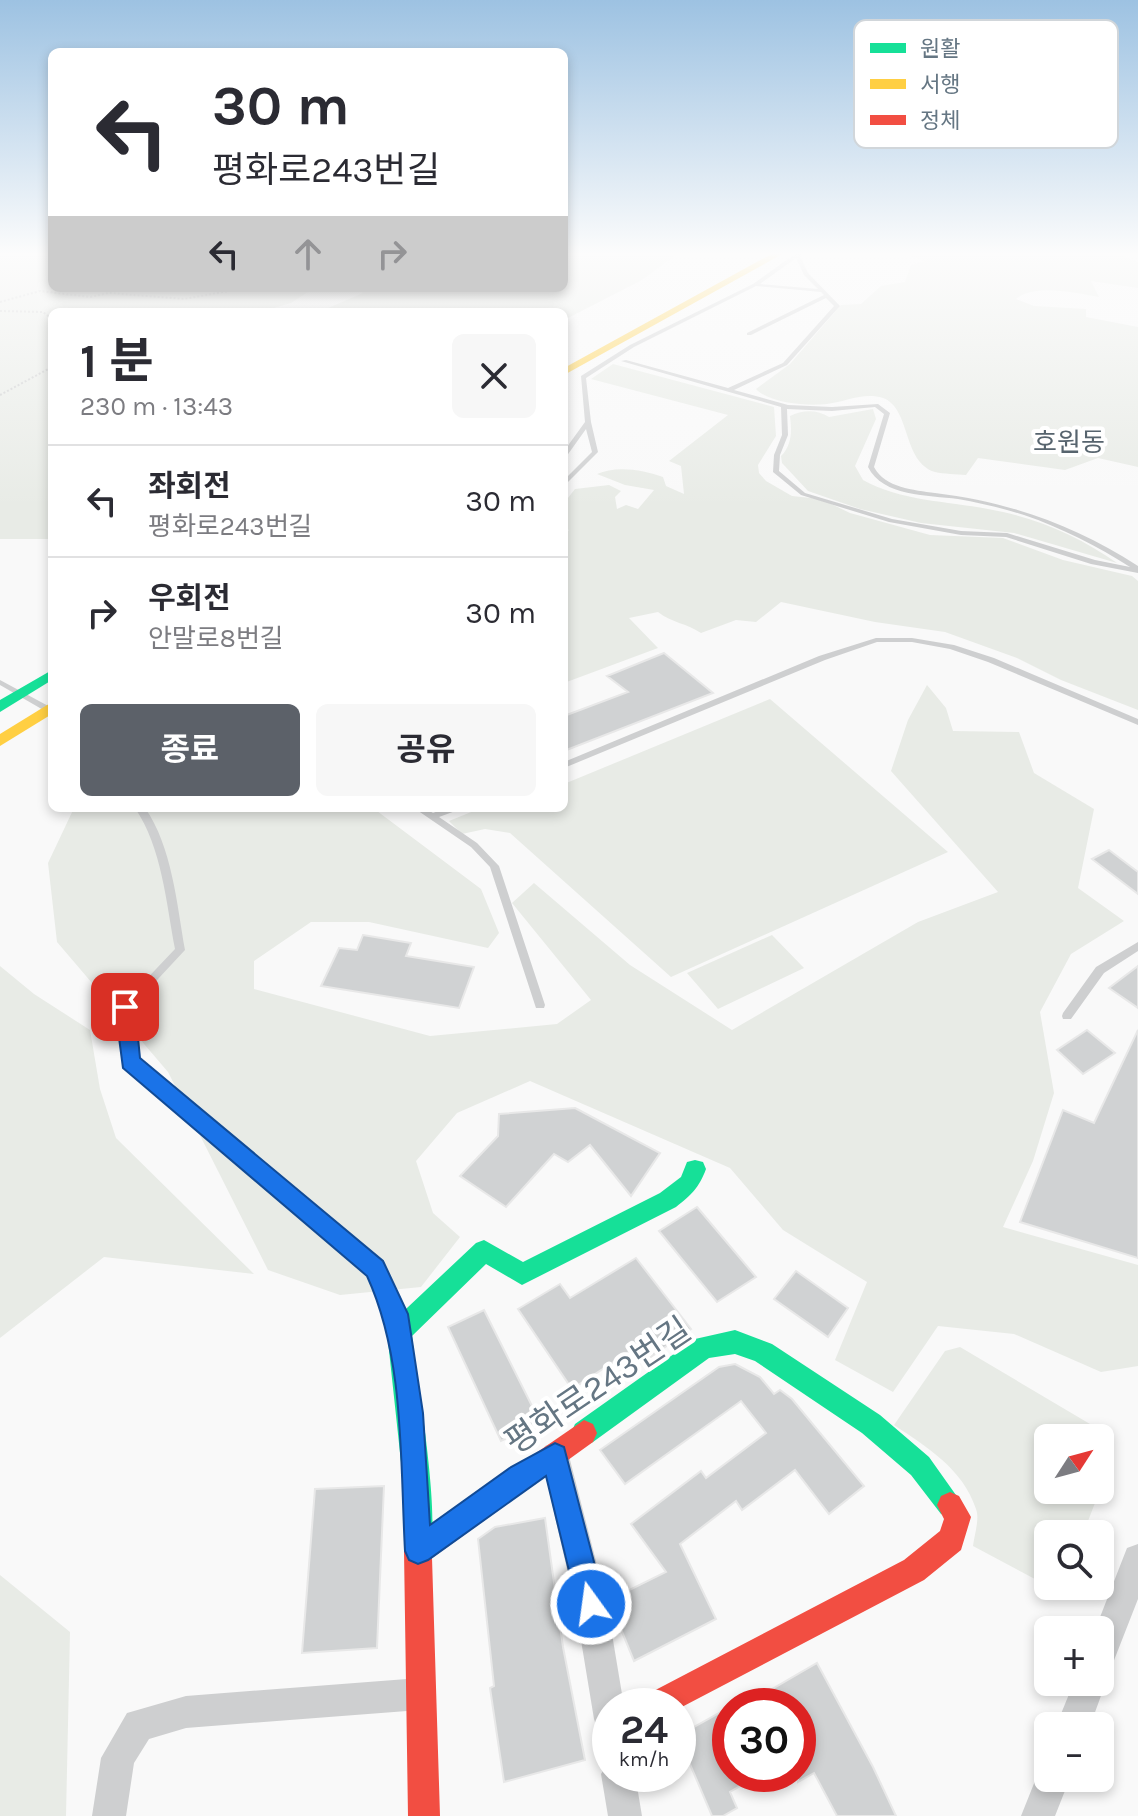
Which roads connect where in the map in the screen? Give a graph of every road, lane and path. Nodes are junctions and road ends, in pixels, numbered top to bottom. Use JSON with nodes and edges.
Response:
{"nodes":[{"id":1,"x":598,"y":337,"type":"edge"},
{"id":2,"x":632,"y":337,"type":"edge"},
{"id":3,"x":651,"y":337,"type":"edge"},
{"id":4,"x":809,"y":337,"type":"edge"},
{"id":5,"x":568,"y":353,"type":"edge"},
{"id":6,"x":624,"y":361,"type":"dead end"},
{"id":7,"x":48,"y":369,"type":"edge"},
{"id":8,"x":568,"y":370,"type":"edge"},
{"id":9,"x":729,"y":390,"type":"junction"},
{"id":10,"x":0,"y":395,"type":"edge"},
{"id":11,"x":784,"y":406,"type":"junction"},
{"id":12,"x":588,"y":422,"type":"junction"},
{"id":13,"x":568,"y":450,"type":"edge"},
{"id":14,"x":568,"y":480,"type":"edge"},
{"id":15,"x":1138,"y":570,"type":"edge"},
{"id":16,"x":48,"y":677,"type":"edge"},
{"id":17,"x":0,"y":682,"type":"edge"},
{"id":18,"x":0,"y":707,"type":"edge"},
{"id":19,"x":48,"y":707,"type":"edge"},
{"id":20,"x":48,"y":711,"type":"edge"},
{"id":21,"x":1138,"y":722,"type":"edge"},
{"id":22,"x":0,"y":741,"type":"edge"},
{"id":23,"x":568,"y":763,"type":"edge"},
{"id":24,"x":145,"y":812,"type":"edge"},
{"id":25,"x":426,"y":812,"type":"edge"},
{"id":26,"x":444,"y":812,"type":"edge"},
{"id":27,"x":433,"y":816,"type":"junction"},
{"id":28,"x":1138,"y":946,"type":"edge"},
{"id":29,"x":540,"y":1005,"type":"dead end"},
{"id":30,"x":1067,"y":1016,"type":"dead end"},
{"id":31,"x":695,"y":1169,"type":"dead end"},
{"id":32,"x":399,"y":1332,"type":"junction"},
{"id":33,"x":555,"y":1456,"type":"junction"},
{"id":34,"x":418,"y":1551,"type":"junction"},
{"id":35,"x":1138,"y":1559,"type":"edge"},
{"id":36,"x":1114,"y":1621,"type":"edge"},
{"id":37,"x":605,"y":1688,"type":"edge"},
{"id":38,"x":688,"y":1688,"type":"edge"},
{"id":39,"x":420,"y":1694,"type":"junction"},
{"id":40,"x":621,"y":1792,"type":"edge"},
{"id":41,"x":1047,"y":1792,"type":"edge"},
{"id":42,"x":112,"y":1815,"type":"edge"},
{"id":43,"x":424,"y":1816,"type":"edge"},
{"id":44,"x":625,"y":1816,"type":"edge"},
{"id":45,"x":1038,"y":1816,"type":"edge"}],
"edges":[{"from":1,"to":5,"type":"main road"},
{"from":2,"to":8,"type":"main road"},
{"from":3,"to":12,"type":"lane"},
{"from":4,"to":9,"type":"lane"},
{"from":6,"to":9,"type":"lane"},
{"from":7,"to":10,"type":"path"},
{"from":9,"to":11,"type":"lane"},
{"from":11,"to":15,"type":"lane"},
{"from":11,"to":15,"type":"lane"},
{"from":12,"to":13,"type":"lane"},
{"from":12,"to":14,"type":"lane"},
{"from":16,"to":18,"type":"main road"},
{"from":17,"to":19,"type":"lane"},
{"from":20,"to":22,"type":"main road"},
{"from":21,"to":23,"type":"lane"},
{"from":24,"to":32,"type":"lane"},
{"from":25,"to":27,"type":"lane"},
{"from":26,"to":27,"type":"lane"},
{"from":27,"to":29,"type":"lane"},
{"from":28,"to":30,"type":"lane"},
{"from":31,"to":32,"type":"main road"},
{"from":32,"to":34,"type":"main road"},
{"from":33,"to":34,"type":"main road","name":"평화로243번길"},
{"from":33,"to":37,"type":"street"},
{"from":33,"to":38,"type":"main road","name":"평화로243번길"},
{"from":34,"to":39,"type":"main road"},
{"from":35,"to":36,"type":"street"},
{"from":39,"to":42,"type":"street"},
{"from":39,"to":43,"type":"main road"},
{"from":40,"to":44,"type":"street"},
{"from":41,"to":45,"type":"street"}]}
